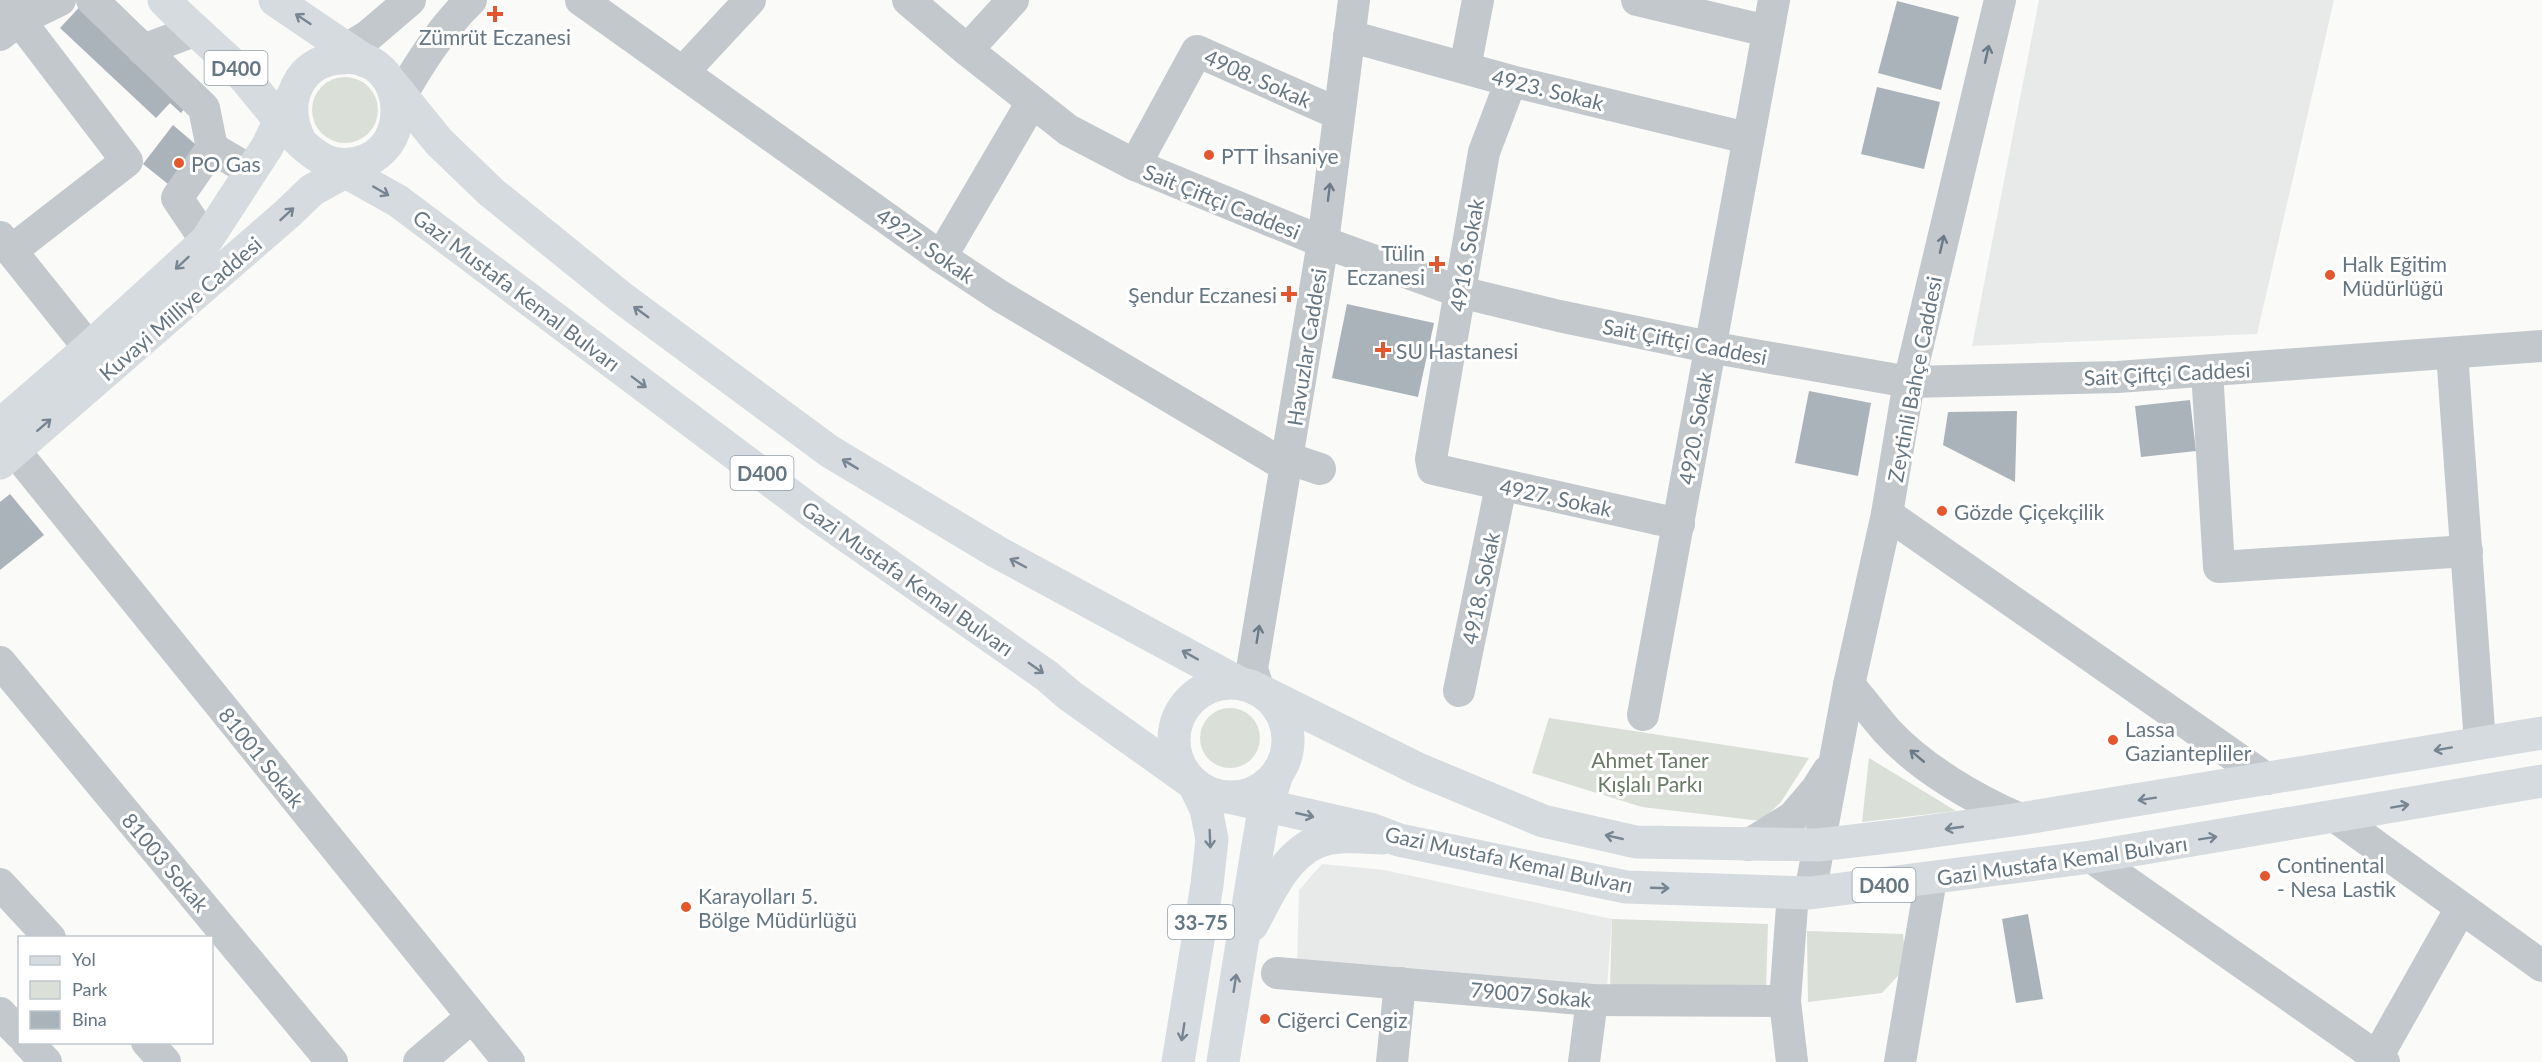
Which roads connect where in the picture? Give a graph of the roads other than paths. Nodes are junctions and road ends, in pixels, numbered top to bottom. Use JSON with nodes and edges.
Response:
{"nodes":[{"id":1,"x":60,"y":0,"type":"edge"},
{"id":2,"x":92,"y":0,"type":"edge"},
{"id":3,"x":164,"y":0,"type":"edge"},
{"id":4,"x":275,"y":0,"type":"edge"},
{"id":5,"x":410,"y":0,"type":"edge"},
{"id":6,"x":471,"y":0,"type":"edge"},
{"id":7,"x":581,"y":0,"type":"edge"},
{"id":8,"x":750,"y":0,"type":"edge"},
{"id":9,"x":908,"y":0,"type":"edge"},
{"id":10,"x":1013,"y":0,"type":"edge"},
{"id":11,"x":1354,"y":0,"type":"edge"},
{"id":12,"x":1478,"y":0,"type":"edge"},
{"id":13,"x":1637,"y":0,"type":"edge"},
{"id":14,"x":1774,"y":0,"type":"edge"},
{"id":15,"x":2000,"y":0,"type":"edge"},
{"id":16,"x":8,"y":18,"type":"edge"},
{"id":17,"x":194,"y":31,"type":"junction"},
{"id":18,"x":1767,"y":31,"type":"junction"},
{"id":19,"x":1349,"y":36,"type":"junction"},
{"id":20,"x":143,"y":50,"type":"junction"},
{"id":21,"x":967,"y":50,"type":"junction"},
{"id":22,"x":347,"y":56,"type":"junction"},
{"id":23,"x":1465,"y":68,"type":"junction"},
{"id":24,"x":682,"y":72,"type":"junction"},
{"id":25,"x":1511,"y":81,"type":"junction"},
{"id":26,"x":397,"y":94,"type":"junction"},
{"id":27,"x":1032,"y":102,"type":"junction"},
{"id":28,"x":1339,"y":114,"type":"junction"},
{"id":29,"x":292,"y":118,"type":"junction"},
{"id":30,"x":1748,"y":138,"type":"junction"},
{"id":31,"x":212,"y":148,"type":"junction"},
{"id":32,"x":347,"y":165,"type":"junction"},
{"id":33,"x":1135,"y":165,"type":"junction"},
{"id":34,"x":251,"y":171,"type":"junction"},
{"id":35,"x":206,"y":241,"type":"junction"},
{"id":36,"x":1323,"y":242,"type":"junction"},
{"id":37,"x":6,"y":244,"type":"edge"},
{"id":38,"x":941,"y":256,"type":"junction"},
{"id":39,"x":1460,"y":292,"type":"junction"},
{"id":40,"x":2542,"y":346,"type":"edge"},
{"id":41,"x":1709,"y":347,"type":"junction"},
{"id":42,"x":89,"y":348,"type":"junction"},
{"id":43,"x":2452,"y":353,"type":"junction"},
{"id":44,"x":2207,"y":371,"type":"junction"},
{"id":45,"x":1909,"y":382,"type":"junction"},
{"id":46,"x":5,"y":446,"type":"edge"},
{"id":47,"x":1286,"y":462,"type":"junction"},
{"id":48,"x":1320,"y":469,"type":"dead end"},
{"id":49,"x":1433,"y":469,"type":"joint"},
{"id":50,"x":1502,"y":486,"type":"junction"},
{"id":51,"x":1887,"y":514,"type":"junction"},
{"id":52,"x":1679,"y":524,"type":"junction"},
{"id":53,"x":2467,"y":551,"type":"junction"},
{"id":54,"x":0,"y":662,"type":"edge"},
{"id":55,"x":1849,"y":685,"type":"junction"},
{"id":56,"x":1250,"y":687,"type":"junction"},
{"id":57,"x":1459,"y":691,"type":"dead end"},
{"id":58,"x":1643,"y":715,"type":"dead end"},
{"id":59,"x":2542,"y":733,"type":"edge"},
{"id":60,"x":2480,"y":743,"type":"junction"},
{"id":61,"x":1834,"y":759,"type":"junction"},
{"id":62,"x":1277,"y":774,"type":"junction"},
{"id":63,"x":2267,"y":779,"type":"junction"},
{"id":64,"x":2542,"y":781,"type":"edge"},
{"id":65,"x":1194,"y":784,"type":"junction"},
{"id":66,"x":1228,"y":797,"type":"junction"},
{"id":67,"x":1267,"y":806,"type":"junction"},
{"id":68,"x":2336,"y":817,"type":"junction"},
{"id":69,"x":2020,"y":819,"type":"junction"},
{"id":70,"x":1399,"y":840,"type":"junction"},
{"id":71,"x":1748,"y":844,"type":"junction"},
{"id":72,"x":1818,"y":845,"type":"junction"},
{"id":73,"x":2091,"y":857,"type":"junction"},
{"id":74,"x":1931,"y":879,"type":"junction"},
{"id":75,"x":0,"y":884,"type":"edge"},
{"id":76,"x":1801,"y":893,"type":"junction"},
{"id":77,"x":2461,"y":908,"type":"junction"},
{"id":78,"x":48,"y":936,"type":"edge"},
{"id":79,"x":1241,"y":945,"type":"junction"},
{"id":80,"x":2542,"y":966,"type":"edge"},
{"id":81,"x":1278,"y":973,"type":"dead end"},
{"id":82,"x":1400,"y":983,"type":"junction"},
{"id":83,"x":1592,"y":1000,"type":"junction"},
{"id":84,"x":1785,"y":1001,"type":"junction"},
{"id":85,"x":0,"y":1013,"type":"edge"},
{"id":86,"x":472,"y":1017,"type":"junction"},
{"id":87,"x":18,"y":1032,"type":"edge"},
{"id":88,"x":29,"y":1044,"type":"edge"},
{"id":89,"x":149,"y":1044,"type":"edge"},
{"id":90,"x":2381,"y":1060,"type":"edge"},
{"id":91,"x":46,"y":1062,"type":"edge"},
{"id":92,"x":165,"y":1062,"type":"edge"},
{"id":93,"x":333,"y":1062,"type":"edge"},
{"id":94,"x":419,"y":1062,"type":"edge"},
{"id":95,"x":509,"y":1062,"type":"edge"},
{"id":96,"x":1178,"y":1062,"type":"edge"},
{"id":97,"x":1223,"y":1062,"type":"edge"},
{"id":98,"x":1392,"y":1062,"type":"edge"},
{"id":99,"x":1584,"y":1062,"type":"edge"},
{"id":100,"x":1792,"y":1062,"type":"edge"},
{"id":101,"x":1900,"y":1062,"type":"edge"}],
"edges":[{"from":1,"to":16,"type":"street"},
{"from":2,"to":20,"type":"street"},
{"from":3,"to":17,"type":"main road","number":"D400"},
{"from":22,"to":4,"type":"main road","one_way":true},
{"from":5,"to":22,"type":"street"},
{"from":6,"to":26,"type":"street"},
{"from":7,"to":24,"type":"street","name":"4927. Sokak"},
{"from":8,"to":24,"type":"street"},
{"from":9,"to":21,"type":"street","name":"Sait Çiftçi Caddesi"},
{"from":10,"to":21,"type":"street"},
{"from":11,"to":19,"type":"street","name":"Havuzlar Caddesi"},
{"from":12,"to":23,"type":"street"},
{"from":13,"to":18,"type":"street"},
{"from":14,"to":18,"type":"street","name":"4920. Sokak"},
{"from":45,"to":15,"type":"street","name":"Zeytinli Bahçe Caddesi","one_way":true},
{"from":16,"to":37,"type":"street"},
{"from":17,"to":20,"type":"street"},
{"from":17,"to":29,"type":"main road","number":"D400"},
{"from":18,"to":30,"type":"street","name":"4920. Sokak"},
{"from":19,"to":23,"type":"street","name":"4923. Sokak"},
{"from":19,"to":28,"type":"street","name":"Havuzlar Caddesi"},
{"from":20,"to":31,"type":"street"},
{"from":21,"to":27,"type":"street","name":"Sait Çiftçi Caddesi"},
{"from":22,"to":26,"type":"main road"},
{"from":22,"to":29,"type":"main road"},
{"from":23,"to":25,"type":"street","name":"4923. Sokak"},
{"from":24,"to":38,"type":"street","name":"4927. Sokak"},
{"from":25,"to":30,"type":"street","name":"4923. Sokak"},
{"from":25,"to":39,"type":"street","name":"4916. Sokak"},
{"from":26,"to":32,"type":"main road"},
{"from":56,"to":26,"type":"main road","name":"Gazi Mustafa Kemal Bulvarı","number":"D400","one_way":true},
{"from":27,"to":33,"type":"street","name":"Sait Çiftçi Caddesi"},
{"from":27,"to":38,"type":"street"},
{"from":28,"to":33,"type":"street","name":"4908. Sokak"},
{"from":36,"to":28,"type":"street","name":"Havuzlar Caddesi","one_way":true},
{"from":29,"to":32,"type":"main road"},
{"from":29,"to":34,"type":"main road","name":"Kuvayi Milliye Caddesi"},
{"from":30,"to":41,"type":"street","name":"4920. Sokak"},
{"from":31,"to":34,"type":"street"},
{"from":31,"to":35,"type":"street"},
{"from":46,"to":32,"type":"main road","name":"Kuvayi Milliye Caddesi","one_way":true},
{"from":32,"to":65,"type":"main road","name":"Gazi Mustafa Kemal Bulvarı","number":"D400","one_way":true},
{"from":33,"to":36,"type":"street","name":"Sait Çiftçi Caddesi"},
{"from":34,"to":35,"type":"main road","name":"Kuvayi Milliye Caddesi"},
{"from":35,"to":42,"type":"main road","name":"Kuvayi Milliye Caddesi","one_way":true},
{"from":36,"to":39,"type":"street","name":"Sait Çiftçi Caddesi"},
{"from":36,"to":47,"type":"street","name":"Havuzlar Caddesi"},
{"from":37,"to":42,"type":"street"},
{"from":38,"to":47,"type":"street","name":"4927. Sokak"},
{"from":39,"to":41,"type":"street","name":"Sait Çiftçi Caddesi"},
{"from":39,"to":49,"type":"street","name":"4916. Sokak"},
{"from":40,"to":43,"type":"street","name":"Sait Çiftçi Caddesi"},
{"from":41,"to":45,"type":"street","name":"Sait Çiftçi Caddesi"},
{"from":41,"to":52,"type":"street","name":"4920. Sokak"},
{"from":42,"to":46,"type":"main road","name":"Kuvayi Milliye Caddesi"},
{"from":43,"to":44,"type":"street","name":"Sait Çiftçi Caddesi"},
{"from":43,"to":53,"type":"street"},
{"from":44,"to":45,"type":"street","name":"Sait Çiftçi Caddesi"},
{"from":44,"to":53,"type":"street"},
{"from":45,"to":51,"type":"street","name":"Zeytinli Bahçe Caddesi"},
{"from":46,"to":86,"type":"street","name":"81001 Sokak"},
{"from":47,"to":48,"type":"street","name":"4927. Sokak"},
{"from":56,"to":47,"type":"street","name":"Havuzlar Caddesi","one_way":true},
{"from":49,"to":50,"type":"street","name":"4927. Sokak"},
{"from":50,"to":52,"type":"street","name":"4927. Sokak"},
{"from":50,"to":57,"type":"street","name":"4918. Sokak"},
{"from":51,"to":55,"type":"street","name":"Zeytinli Bahçe Caddesi"},
{"from":51,"to":63,"type":"street"},
{"from":52,"to":58,"type":"street","name":"4920. Sokak"},
{"from":53,"to":60,"type":"street"},
{"from":54,"to":93,"type":"street","name":"81003 Sokak"},
{"from":55,"to":61,"type":"street","name":"Zeytinli Bahçe Caddesi"},
{"from":69,"to":55,"type":"street","one_way":true},
{"from":56,"to":62,"type":"main road"},
{"from":56,"to":65,"type":"main road"},
{"from":71,"to":56,"type":"main road","name":"Gazi Mustafa Kemal Bulvarı","number":"D400","one_way":true},
{"from":59,"to":60,"type":"main road","name":"Gazi Mustafa Kemal Bulvarı","number":"D400"},
{"from":60,"to":63,"type":"main road","name":"Gazi Mustafa Kemal Bulvarı","number":"D400","one_way":true},
{"from":61,"to":71,"type":"street"},
{"from":61,"to":72,"type":"street"},
{"from":62,"to":66,"type":"main road"},
{"from":62,"to":67,"type":"main road","number":"33-75"},
{"from":63,"to":69,"type":"main road","name":"Gazi Mustafa Kemal Bulvarı","number":"D400","one_way":true},
{"from":68,"to":64,"type":"main road","name":"Gazi Mustafa Kemal Bulvarı","number":"D400","one_way":true},
{"from":65,"to":66,"type":"main road"},
{"from":65,"to":96,"type":"main road","number":"33-75","one_way":true},
{"from":66,"to":67,"type":"main road","name":"Gazi Mustafa Kemal Bulvarı","number":"D400"},
{"from":67,"to":70,"type":"main road","name":"Gazi Mustafa Kemal Bulvarı","number":"D400","one_way":true},
{"from":67,"to":79,"type":"main road","number":"33-75"},
{"from":73,"to":68,"type":"main road","name":"Gazi Mustafa Kemal Bulvarı","number":"D400","one_way":true},
{"from":68,"to":77,"type":"street"},
{"from":69,"to":72,"type":"main road","name":"Gazi Mustafa Kemal Bulvarı","number":"D400","one_way":true},
{"from":70,"to":76,"type":"main road","name":"Gazi Mustafa Kemal Bulvarı","number":"D400","one_way":true},
{"from":70,"to":79,"type":"main road"},
{"from":71,"to":72,"type":"main road","name":"Gazi Mustafa Kemal Bulvarı","number":"D400"},
{"from":72,"to":76,"type":"street"},
{"from":73,"to":74,"type":"main road","name":"Gazi Mustafa Kemal Bulvarı","number":"D400"},
{"from":73,"to":90,"type":"street"},
{"from":74,"to":76,"type":"main road","name":"Gazi Mustafa Kemal Bulvarı","number":"D400"},
{"from":74,"to":101,"type":"street"},
{"from":75,"to":78,"type":"street"},
{"from":76,"to":84,"type":"street"},
{"from":77,"to":80,"type":"street"},
{"from":77,"to":90,"type":"street"},
{"from":97,"to":79,"type":"main road","number":"33-75","one_way":true},
{"from":81,"to":82,"type":"street","name":"79007 Sokak"},
{"from":82,"to":83,"type":"street","name":"79007 Sokak"},
{"from":82,"to":98,"type":"street"},
{"from":83,"to":84,"type":"street","name":"79007 Sokak"},
{"from":83,"to":99,"type":"street"},
{"from":84,"to":100,"type":"street"},
{"from":85,"to":87,"type":"street"},
{"from":86,"to":94,"type":"street"},
{"from":86,"to":95,"type":"street","name":"81001 Sokak"},
{"from":88,"to":91,"type":"street"},
{"from":89,"to":92,"type":"street"}]}
